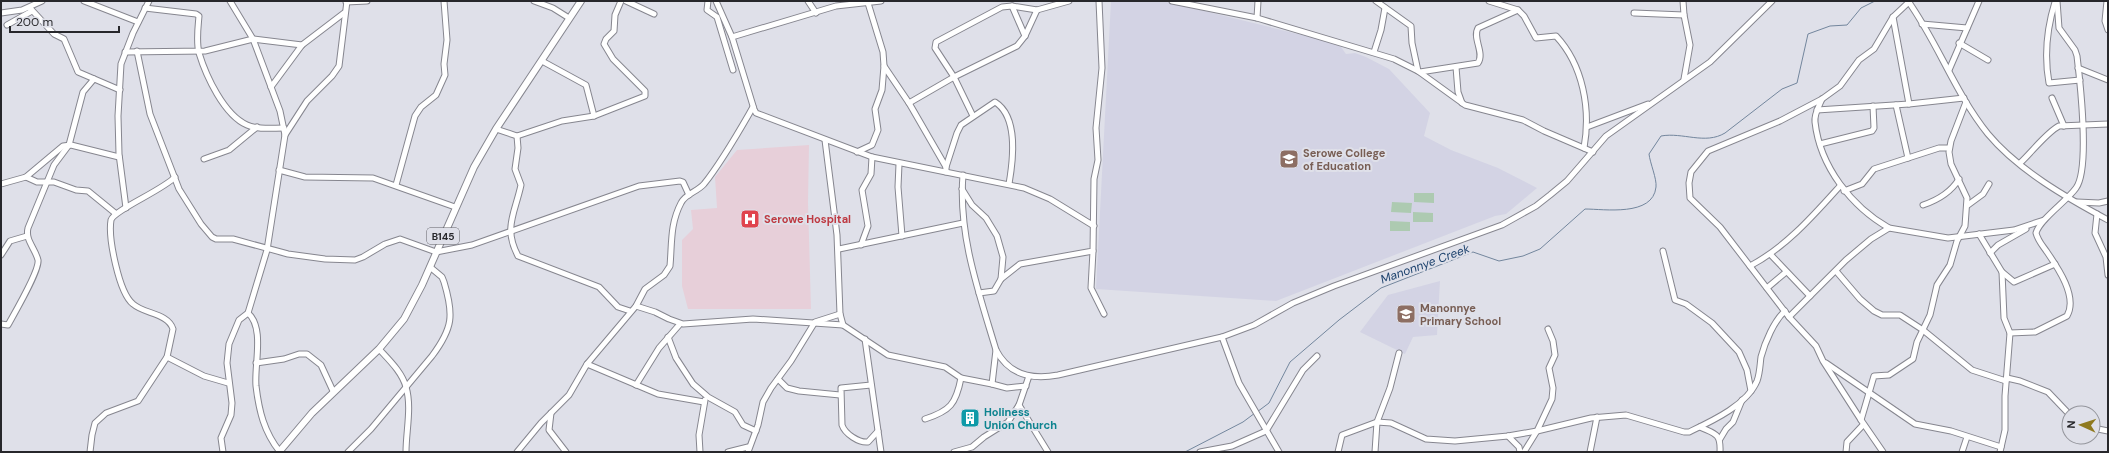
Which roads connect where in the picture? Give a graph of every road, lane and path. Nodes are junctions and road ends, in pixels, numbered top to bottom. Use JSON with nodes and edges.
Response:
{"nodes":[{"id":1,"x":42,"y":1,"type":"edge"},
{"id":2,"x":84,"y":1,"type":"edge"},
{"id":3,"x":150,"y":1,"type":"edge"},
{"id":4,"x":230,"y":1,"type":"edge"},
{"id":5,"x":367,"y":1,"type":"edge"},
{"id":6,"x":444,"y":1,"type":"edge"},
{"id":7,"x":534,"y":1,"type":"edge"},
{"id":8,"x":581,"y":1,"type":"edge"},
{"id":9,"x":621,"y":1,"type":"edge"},
{"id":10,"x":626,"y":1,"type":"edge"},
{"id":11,"x":708,"y":1,"type":"edge"},
{"id":12,"x":716,"y":1,"type":"edge"},
{"id":13,"x":808,"y":1,"type":"edge"},
{"id":14,"x":881,"y":1,"type":"edge"},
{"id":15,"x":1069,"y":1,"type":"edge"},
{"id":16,"x":1099,"y":1,"type":"edge"},
{"id":17,"x":1172,"y":1,"type":"edge"},
{"id":18,"x":1258,"y":1,"type":"edge"},
{"id":19,"x":1376,"y":1,"type":"edge"},
{"id":20,"x":1489,"y":1,"type":"edge"},
{"id":21,"x":1683,"y":1,"type":"edge"},
{"id":22,"x":1772,"y":1,"type":"edge"},
{"id":23,"x":1909,"y":1,"type":"edge"},
{"id":24,"x":1979,"y":1,"type":"edge"},
{"id":25,"x":2056,"y":1,"type":"edge"},
{"id":26,"x":2107,"y":1,"type":"edge"},
{"id":27,"x":346,"y":2,"type":"edge"},
{"id":28,"x":836,"y":3,"type":"edge"},
{"id":29,"x":868,"y":3,"type":"junction"},
{"id":30,"x":1012,"y":6,"type":"junction"},
{"id":31,"x":145,"y":8,"type":"junction"},
{"id":32,"x":1385,"y":8,"type":"junction"},
{"id":33,"x":31,"y":10,"type":"junction"},
{"id":34,"x":1037,"y":10,"type":"junction"},
{"id":35,"x":1518,"y":10,"type":"junction"},
{"id":36,"x":1,"y":13,"type":"edge"},
{"id":37,"x":344,"y":13,"type":"junction"},
{"id":38,"x":816,"y":13,"type":"junction"},
{"id":39,"x":1634,"y":13,"type":"dead end"},
{"id":40,"x":654,"y":14,"type":"dead end"},
{"id":41,"x":1684,"y":15,"type":"junction"},
{"id":42,"x":1893,"y":17,"type":"junction"},
{"id":43,"x":570,"y":18,"type":"junction"},
{"id":44,"x":1257,"y":18,"type":"junction"},
{"id":45,"x":138,"y":22,"type":"junction"},
{"id":46,"x":1922,"y":24,"type":"junction"},
{"id":47,"x":7,"y":25,"type":"dead end"},
{"id":48,"x":1967,"y":28,"type":"junction"},
{"id":49,"x":2108,"y":30,"type":"edge"},
{"id":50,"x":1025,"y":36,"type":"junction"},
{"id":51,"x":732,"y":37,"type":"junction"},
{"id":52,"x":253,"y":39,"type":"junction"},
{"id":53,"x":1959,"y":43,"type":"junction"},
{"id":54,"x":302,"y":45,"type":"junction"},
{"id":55,"x":137,"y":51,"type":"junction"},
{"id":56,"x":125,"y":52,"type":"junction"},
{"id":57,"x":199,"y":52,"type":"junction"},
{"id":58,"x":1374,"y":52,"type":"junction"},
{"id":59,"x":1988,"y":60,"type":"dead end"},
{"id":60,"x":542,"y":61,"type":"junction"},
{"id":61,"x":884,"y":66,"type":"junction"},
{"id":62,"x":1456,"y":67,"type":"junction"},
{"id":63,"x":2078,"y":68,"type":"junction"},
{"id":64,"x":732,"y":70,"type":"dead end"},
{"id":65,"x":1949,"y":70,"type":"junction"},
{"id":66,"x":1419,"y":71,"type":"junction"},
{"id":67,"x":954,"y":77,"type":"junction"},
{"id":68,"x":94,"y":79,"type":"junction"},
{"id":69,"x":1684,"y":79,"type":"junction"},
{"id":70,"x":2080,"y":80,"type":"junction"},
{"id":71,"x":2108,"y":80,"type":"edge"},
{"id":72,"x":271,"y":87,"type":"junction"},
{"id":73,"x":120,"y":90,"type":"junction"},
{"id":74,"x":1822,"y":98,"type":"junction"},
{"id":75,"x":2052,"y":98,"type":"dead end"},
{"id":76,"x":1965,"y":100,"type":"junction"},
{"id":77,"x":909,"y":103,"type":"junction"},
{"id":78,"x":1463,"y":104,"type":"junction"},
{"id":79,"x":1651,"y":104,"type":"junction"},
{"id":80,"x":1909,"y":104,"type":"junction"},
{"id":81,"x":1896,"y":105,"type":"junction"},
{"id":82,"x":1873,"y":106,"type":"junction"},
{"id":83,"x":753,"y":107,"type":"junction"},
{"id":84,"x":1817,"y":110,"type":"junction"},
{"id":85,"x":594,"y":116,"type":"junction"},
{"id":86,"x":973,"y":116,"type":"junction"},
{"id":87,"x":2083,"y":124,"type":"junction"},
{"id":88,"x":2108,"y":124,"type":"edge"},
{"id":89,"x":2064,"y":126,"type":"junction"},
{"id":90,"x":1587,"y":127,"type":"junction"},
{"id":91,"x":257,"y":128,"type":"junction"},
{"id":92,"x":284,"y":128,"type":"junction"},
{"id":93,"x":496,"y":129,"type":"junction"},
{"id":94,"x":285,"y":135,"type":"junction"},
{"id":95,"x":517,"y":136,"type":"junction"},
{"id":96,"x":825,"y":140,"type":"junction"},
{"id":97,"x":1820,"y":144,"type":"junction"},
{"id":98,"x":69,"y":145,"type":"junction"},
{"id":99,"x":1584,"y":148,"type":"junction"},
{"id":100,"x":1949,"y":148,"type":"junction"},
{"id":101,"x":857,"y":152,"type":"junction"},
{"id":102,"x":1593,"y":152,"type":"junction"},
{"id":103,"x":119,"y":157,"type":"junction"},
{"id":104,"x":872,"y":157,"type":"junction"},
{"id":105,"x":1908,"y":158,"type":"junction"},
{"id":106,"x":204,"y":159,"type":"dead end"},
{"id":107,"x":2020,"y":163,"type":"junction"},
{"id":108,"x":899,"y":164,"type":"junction"},
{"id":109,"x":946,"y":169,"type":"junction"},
{"id":110,"x":279,"y":170,"type":"junction"},
{"id":111,"x":963,"y":175,"type":"junction"},
{"id":112,"x":26,"y":177,"type":"junction"},
{"id":113,"x":175,"y":177,"type":"junction"},
{"id":114,"x":1959,"y":180,"type":"junction"},
{"id":115,"x":47,"y":182,"type":"junction"},
{"id":116,"x":1,"y":184,"type":"edge"},
{"id":117,"x":1009,"y":184,"type":"junction"},
{"id":118,"x":1990,"y":184,"type":"dead end"},
{"id":119,"x":396,"y":185,"type":"junction"},
{"id":120,"x":1840,"y":186,"type":"junction"},
{"id":121,"x":962,"y":189,"type":"junction"},
{"id":122,"x":1844,"y":191,"type":"junction"},
{"id":123,"x":689,"y":195,"type":"junction"},
{"id":124,"x":2068,"y":199,"type":"junction"},
{"id":125,"x":2108,"y":201,"type":"edge"},
{"id":126,"x":2076,"y":202,"type":"junction"},
{"id":127,"x":1923,"y":205,"type":"dead end"},
{"id":128,"x":1968,"y":205,"type":"junction"},
{"id":129,"x":455,"y":207,"type":"junction"},
{"id":130,"x":126,"y":208,"type":"junction"},
{"id":131,"x":115,"y":213,"type":"junction"},
{"id":132,"x":2097,"y":214,"type":"junction"},
{"id":133,"x":2045,"y":220,"type":"junction"},
{"id":134,"x":2108,"y":220,"type":"edge"},
{"id":135,"x":963,"y":223,"type":"junction"},
{"id":136,"x":1094,"y":226,"type":"junction"},
{"id":137,"x":2032,"y":226,"type":"junction"},
{"id":138,"x":1889,"y":228,"type":"junction"},
{"id":139,"x":510,"y":232,"type":"junction"},
{"id":140,"x":1979,"y":234,"type":"junction"},
{"id":141,"x":27,"y":236,"type":"junction"},
{"id":142,"x":902,"y":236,"type":"junction"},
{"id":143,"x":1959,"y":237,"type":"junction"},
{"id":144,"x":861,"y":245,"type":"junction"},
{"id":145,"x":839,"y":249,"type":"junction"},
{"id":146,"x":267,"y":250,"type":"junction"},
{"id":147,"x":1093,"y":251,"type":"junction"},
{"id":148,"x":1663,"y":251,"type":"dead end"},
{"id":149,"x":436,"y":252,"type":"junction"},
{"id":150,"x":1990,"y":253,"type":"junction"},
{"id":151,"x":1,"y":255,"type":"edge"},
{"id":152,"x":1771,"y":255,"type":"junction"},
{"id":153,"x":2055,"y":264,"type":"junction"},
{"id":154,"x":1750,"y":266,"type":"junction"},
{"id":155,"x":430,"y":267,"type":"junction"},
{"id":156,"x":1836,"y":271,"type":"junction"},
{"id":157,"x":1786,"y":272,"type":"junction"},
{"id":158,"x":2002,"y":272,"type":"junction"},
{"id":159,"x":2108,"y":275,"type":"edge"},
{"id":160,"x":1001,"y":280,"type":"junction"},
{"id":161,"x":1767,"y":288,"type":"junction"},
{"id":162,"x":979,"y":293,"type":"junction"},
{"id":163,"x":1810,"y":296,"type":"junction"},
{"id":164,"x":636,"y":306,"type":"junction"},
{"id":165,"x":630,"y":311,"type":"junction"},
{"id":166,"x":1785,"y":311,"type":"junction"},
{"id":167,"x":248,"y":313,"type":"junction"},
{"id":168,"x":840,"y":314,"type":"junction"},
{"id":169,"x":1104,"y":314,"type":"dead end"},
{"id":170,"x":1789,"y":317,"type":"junction"},
{"id":171,"x":815,"y":322,"type":"junction"},
{"id":172,"x":1,"y":324,"type":"edge"},
{"id":173,"x":680,"y":324,"type":"junction"},
{"id":174,"x":844,"y":325,"type":"junction"},
{"id":175,"x":1548,"y":328,"type":"dead end"},
{"id":176,"x":1923,"y":330,"type":"junction"},
{"id":177,"x":2010,"y":333,"type":"junction"},
{"id":178,"x":668,"y":337,"type":"junction"},
{"id":179,"x":1222,"y":337,"type":"junction"},
{"id":180,"x":865,"y":339,"type":"junction"},
{"id":181,"x":379,"y":349,"type":"junction"},
{"id":182,"x":996,"y":350,"type":"junction"},
{"id":183,"x":1399,"y":353,"type":"dead end"},
{"id":184,"x":1317,"y":356,"type":"dead end"},
{"id":185,"x":167,"y":357,"type":"junction"},
{"id":186,"x":1823,"y":361,"type":"junction"},
{"id":187,"x":256,"y":363,"type":"junction"},
{"id":188,"x":586,"y":364,"type":"junction"},
{"id":189,"x":1029,"y":376,"type":"junction"},
{"id":190,"x":961,"y":378,"type":"junction"},
{"id":191,"x":778,"y":379,"type":"junction"},
{"id":192,"x":2007,"y":380,"type":"junction"},
{"id":193,"x":228,"y":382,"type":"junction"},
{"id":194,"x":992,"y":384,"type":"junction"},
{"id":195,"x":636,"y":385,"type":"junction"},
{"id":196,"x":871,"y":385,"type":"junction"},
{"id":197,"x":1026,"y":386,"type":"junction"},
{"id":198,"x":406,"y":387,"type":"junction"},
{"id":199,"x":334,"y":391,"type":"junction"},
{"id":200,"x":1751,"y":391,"type":"junction"},
{"id":201,"x":1868,"y":391,"type":"junction"},
{"id":202,"x":706,"y":395,"type":"junction"},
{"id":203,"x":840,"y":395,"type":"junction"},
{"id":204,"x":1743,"y":399,"type":"junction"},
{"id":205,"x":704,"y":402,"type":"junction"},
{"id":206,"x":1018,"y":405,"type":"junction"},
{"id":207,"x":2061,"y":406,"type":"edge"},
{"id":208,"x":550,"y":413,"type":"junction"},
{"id":209,"x":1597,"y":417,"type":"junction"},
{"id":210,"x":925,"y":419,"type":"dead end"},
{"id":211,"x":1377,"y":422,"type":"junction"},
{"id":212,"x":1862,"y":423,"type":"junction"},
{"id":213,"x":1700,"y":427,"type":"junction"},
{"id":214,"x":756,"y":431,"type":"junction"},
{"id":215,"x":878,"y":431,"type":"junction"},
{"id":216,"x":1266,"y":431,"type":"junction"},
{"id":217,"x":1537,"y":431,"type":"junction"},
{"id":218,"x":1508,"y":436,"type":"junction"},
{"id":219,"x":1967,"y":437,"type":"junction"},
{"id":220,"x":1720,"y":439,"type":"junction"},
{"id":221,"x":748,"y":450,"type":"edge"},
{"id":222,"x":2001,"y":450,"type":"edge"},
{"id":223,"x":90,"y":452,"type":"edge"},
{"id":224,"x":223,"y":452,"type":"edge"},
{"id":225,"x":280,"y":452,"type":"edge"},
{"id":226,"x":348,"y":452,"type":"edge"},
{"id":227,"x":406,"y":452,"type":"edge"},
{"id":228,"x":517,"y":452,"type":"edge"},
{"id":229,"x":566,"y":452,"type":"edge"},
{"id":230,"x":700,"y":452,"type":"edge"},
{"id":231,"x":728,"y":452,"type":"edge"},
{"id":232,"x":880,"y":452,"type":"edge"},
{"id":233,"x":954,"y":452,"type":"edge"},
{"id":234,"x":1048,"y":452,"type":"edge"},
{"id":235,"x":1200,"y":452,"type":"edge"},
{"id":236,"x":1279,"y":452,"type":"edge"},
{"id":237,"x":1338,"y":452,"type":"edge"},
{"id":238,"x":1375,"y":452,"type":"edge"},
{"id":239,"x":1520,"y":452,"type":"edge"},
{"id":240,"x":1524,"y":452,"type":"edge"},
{"id":241,"x":1590,"y":452,"type":"edge"},
{"id":242,"x":1720,"y":452,"type":"edge"},
{"id":243,"x":1846,"y":452,"type":"edge"},
{"id":244,"x":1883,"y":452,"type":"edge"},
{"id":245,"x":1962,"y":452,"type":"edge"}],
"edges":[{"from":1,"to":33,"type":"street"},
{"from":2,"to":45,"type":"street"},
{"from":3,"to":31,"type":"street"},
{"from":4,"to":52,"type":"street"},
{"from":5,"to":27,"type":"street"},
{"from":6,"to":119,"type":"street"},
{"from":7,"to":43,"type":"street"},
{"from":8,"to":43,"type":"main road","number":"B145"},
{"from":9,"to":85,"type":"street"},
{"from":10,"to":40,"type":"street"},
{"from":11,"to":64,"type":"street"},
{"from":12,"to":51,"type":"street"},
{"from":13,"to":38,"type":"street"},
{"from":14,"to":29,"type":"street"},
{"from":15,"to":34,"type":"street"},
{"from":16,"to":136,"type":"street"},
{"from":17,"to":44,"type":"street"},
{"from":18,"to":44,"type":"street"},
{"from":19,"to":32,"type":"street"},
{"from":20,"to":35,"type":"street"},
{"from":21,"to":41,"type":"street"},
{"from":22,"to":69,"type":"street"},
{"from":23,"to":42,"type":"street"},
{"from":23,"to":46,"type":"street"},
{"from":24,"to":48,"type":"street"},
{"from":25,"to":63,"type":"street"},
{"from":25,"to":70,"type":"street"},
{"from":26,"to":49,"type":"street"},
{"from":27,"to":37,"type":"street"},
{"from":28,"to":29,"type":"street"},
{"from":28,"to":38,"type":"street"},
{"from":29,"to":61,"type":"street"},
{"from":30,"to":34,"type":"street"},
{"from":30,"to":50,"type":"street"},
{"from":30,"to":67,"type":"street"},
{"from":31,"to":45,"type":"street"},
{"from":31,"to":57,"type":"street"},
{"from":32,"to":58,"type":"street"},
{"from":32,"to":66,"type":"street"},
{"from":33,"to":36,"type":"street"},
{"from":33,"to":47,"type":"street"},
{"from":33,"to":68,"type":"street"},
{"from":34,"to":50,"type":"street"},
{"from":35,"to":62,"type":"street"},
{"from":35,"to":90,"type":"street"},
{"from":37,"to":54,"type":"street"},
{"from":37,"to":94,"type":"street"},
{"from":38,"to":51,"type":"street"},
{"from":39,"to":41,"type":"street"},
{"from":41,"to":69,"type":"street"},
{"from":42,"to":74,"type":"street"},
{"from":42,"to":80,"type":"street"},
{"from":43,"to":60,"type":"main road","number":"B145"},
{"from":44,"to":58,"type":"street"},
{"from":45,"to":56,"type":"street"},
{"from":46,"to":48,"type":"street"},
{"from":46,"to":65,"type":"street"},
{"from":48,"to":53,"type":"street"},
{"from":50,"to":67,"type":"street"},
{"from":51,"to":83,"type":"street"},
{"from":52,"to":54,"type":"street"},
{"from":52,"to":57,"type":"street"},
{"from":52,"to":72,"type":"street"},
{"from":53,"to":59,"type":"street"},
{"from":53,"to":65,"type":"street"},
{"from":54,"to":72,"type":"street"},
{"from":55,"to":56,"type":"street"},
{"from":55,"to":57,"type":"street"},
{"from":55,"to":113,"type":"street"},
{"from":56,"to":73,"type":"street"},
{"from":57,"to":91,"type":"street"},
{"from":58,"to":66,"type":"street"},
{"from":60,"to":85,"type":"street"},
{"from":60,"to":93,"type":"main road","number":"B145"},
{"from":61,"to":77,"type":"street"},
{"from":61,"to":101,"type":"street"},
{"from":62,"to":66,"type":"street"},
{"from":62,"to":78,"type":"street"},
{"from":63,"to":70,"type":"street"},
{"from":63,"to":71,"type":"street"},
{"from":65,"to":76,"type":"street"},
{"from":66,"to":78,"type":"street"},
{"from":67,"to":77,"type":"street"},
{"from":67,"to":86,"type":"street"},
{"from":68,"to":73,"type":"street"},
{"from":68,"to":98,"type":"street"},
{"from":69,"to":79,"type":"street"},
{"from":70,"to":87,"type":"street"},
{"from":72,"to":92,"type":"street"},
{"from":73,"to":103,"type":"street"},
{"from":74,"to":84,"type":"street"},
{"from":74,"to":154,"type":"street"},
{"from":75,"to":89,"type":"street"},
{"from":76,"to":80,"type":"street"},
{"from":76,"to":100,"type":"street"},
{"from":76,"to":107,"type":"street"},
{"from":77,"to":109,"type":"street"},
{"from":78,"to":99,"type":"street"},
{"from":79,"to":90,"type":"street"},
{"from":79,"to":102,"type":"street"},
{"from":80,"to":81,"type":"street"},
{"from":81,"to":82,"type":"street"},
{"from":81,"to":105,"type":"street"},
{"from":82,"to":84,"type":"street"},
{"from":82,"to":97,"type":"street"},
{"from":83,"to":96,"type":"street"},
{"from":83,"to":123,"type":"street"},
{"from":84,"to":97,"type":"street"},
{"from":85,"to":95,"type":"street"},
{"from":86,"to":109,"type":"street"},
{"from":86,"to":117,"type":"street"},
{"from":87,"to":88,"type":"street"},
{"from":87,"to":89,"type":"street"},
{"from":87,"to":124,"type":"street"},
{"from":89,"to":107,"type":"street"},
{"from":90,"to":99,"type":"street"},
{"from":91,"to":92,"type":"street"},
{"from":91,"to":106,"type":"street"},
{"from":92,"to":94,"type":"street"},
{"from":93,"to":95,"type":"street"},
{"from":93,"to":129,"type":"main road","number":"B145"},
{"from":94,"to":110,"type":"street"},
{"from":95,"to":139,"type":"street"},
{"from":96,"to":101,"type":"street"},
{"from":96,"to":145,"type":"street"},
{"from":97,"to":120,"type":"street"},
{"from":98,"to":103,"type":"street"},
{"from":98,"to":112,"type":"street"},
{"from":98,"to":115,"type":"street"},
{"from":99,"to":102,"type":"street"},
{"from":100,"to":105,"type":"street"},
{"from":100,"to":114,"type":"street"},
{"from":101,"to":104,"type":"street"},
{"from":102,"to":179,"type":"street"},
{"from":103,"to":130,"type":"street"},
{"from":104,"to":108,"type":"street"},
{"from":104,"to":144,"type":"street"},
{"from":105,"to":122,"type":"street"},
{"from":107,"to":124,"type":"street"},
{"from":108,"to":109,"type":"street"},
{"from":108,"to":142,"type":"street"},
{"from":109,"to":111,"type":"street"},
{"from":110,"to":119,"type":"street"},
{"from":110,"to":146,"type":"street"},
{"from":111,"to":117,"type":"street"},
{"from":111,"to":121,"type":"street"},
{"from":112,"to":115,"type":"street"},
{"from":112,"to":116,"type":"street"},
{"from":113,"to":130,"type":"street"},
{"from":113,"to":146,"type":"street"},
{"from":114,"to":127,"type":"street"},
{"from":114,"to":128,"type":"street"},
{"from":115,"to":131,"type":"street"},
{"from":115,"to":141,"type":"street"},
{"from":117,"to":136,"type":"street"},
{"from":118,"to":128,"type":"street"},
{"from":119,"to":129,"type":"street"},
{"from":120,"to":122,"type":"street"},
{"from":120,"to":152,"type":"street"},
{"from":121,"to":135,"type":"street"},
{"from":121,"to":160,"type":"street"},
{"from":122,"to":138,"type":"street"},
{"from":123,"to":139,"type":"street"},
{"from":123,"to":164,"type":"street"},
{"from":124,"to":126,"type":"street"},
{"from":124,"to":133,"type":"street"},
{"from":125,"to":126,"type":"street"},
{"from":126,"to":132,"type":"street"},
{"from":128,"to":143,"type":"street"},
{"from":129,"to":149,"type":"main road","number":"B145"},
{"from":130,"to":131,"type":"street"},
{"from":131,"to":185,"type":"street"},
{"from":132,"to":134,"type":"street"},
{"from":132,"to":159,"type":"street"},
{"from":133,"to":137,"type":"street"},
{"from":133,"to":153,"type":"street"},
{"from":135,"to":142,"type":"street"},
{"from":135,"to":162,"type":"street"},
{"from":136,"to":147,"type":"street"},
{"from":137,"to":140,"type":"street"},
{"from":137,"to":150,"type":"street"},
{"from":138,"to":143,"type":"street"},
{"from":138,"to":156,"type":"street"},
{"from":139,"to":149,"type":"street"},
{"from":139,"to":165,"type":"street"},
{"from":140,"to":143,"type":"street"},
{"from":140,"to":150,"type":"street"},
{"from":141,"to":151,"type":"street"},
{"from":141,"to":172,"type":"street"},
{"from":142,"to":144,"type":"street"},
{"from":143,"to":176,"type":"street"},
{"from":144,"to":145,"type":"street"},
{"from":145,"to":168,"type":"street"},
{"from":146,"to":149,"type":"street"},
{"from":146,"to":167,"type":"street"},
{"from":147,"to":160,"type":"street"},
{"from":147,"to":169,"type":"street"},
{"from":148,"to":200,"type":"street"},
{"from":149,"to":155,"type":"main road","number":"B145"},
{"from":150,"to":158,"type":"street"},
{"from":152,"to":154,"type":"street"},
{"from":152,"to":157,"type":"street"},
{"from":153,"to":158,"type":"street"},
{"from":153,"to":177,"type":"street"},
{"from":154,"to":161,"type":"street"},
{"from":155,"to":181,"type":"main road","number":"B145"},
{"from":155,"to":198,"type":"street"},
{"from":156,"to":163,"type":"street"},
{"from":156,"to":176,"type":"street"},
{"from":157,"to":161,"type":"street"},
{"from":157,"to":163,"type":"street"},
{"from":158,"to":177,"type":"street"},
{"from":160,"to":162,"type":"street"},
{"from":161,"to":166,"type":"street"},
{"from":162,"to":182,"type":"street"},
{"from":163,"to":170,"type":"street"},
{"from":164,"to":165,"type":"street"},
{"from":164,"to":173,"type":"street"},
{"from":165,"to":188,"type":"street"},
{"from":166,"to":170,"type":"street"},
{"from":166,"to":200,"type":"street"},
{"from":167,"to":187,"type":"street"},
{"from":167,"to":193,"type":"street"},
{"from":168,"to":171,"type":"street"},
{"from":168,"to":174,"type":"street"},
{"from":170,"to":186,"type":"street"},
{"from":171,"to":173,"type":"street"},
{"from":171,"to":174,"type":"street"},
{"from":171,"to":191,"type":"street"},
{"from":173,"to":178,"type":"street"},
{"from":174,"to":180,"type":"street"},
{"from":175,"to":217,"type":"street"},
{"from":176,"to":192,"type":"street"},
{"from":176,"to":201,"type":"street"},
{"from":177,"to":192,"type":"street"},
{"from":178,"to":195,"type":"street"},
{"from":178,"to":202,"type":"street"},
{"from":179,"to":189,"type":"street"},
{"from":179,"to":216,"type":"street"},
{"from":180,"to":190,"type":"street"},
{"from":180,"to":196,"type":"street"},
{"from":181,"to":198,"type":"street"},
{"from":181,"to":199,"type":"main road","number":"B145"},
{"from":182,"to":189,"type":"street"},
{"from":182,"to":194,"type":"street"},
{"from":183,"to":211,"type":"street"},
{"from":184,"to":216,"type":"street"},
{"from":185,"to":193,"type":"street"},
{"from":185,"to":223,"type":"street"},
{"from":186,"to":201,"type":"street"},
{"from":186,"to":212,"type":"street"},
{"from":187,"to":199,"type":"street"},
{"from":187,"to":225,"type":"street"},
{"from":188,"to":195,"type":"street"},
{"from":188,"to":208,"type":"street"},
{"from":189,"to":197,"type":"street"},
{"from":190,"to":194,"type":"street"},
{"from":190,"to":210,"type":"street"},
{"from":191,"to":203,"type":"street"},
{"from":191,"to":214,"type":"street"},
{"from":192,"to":207,"type":"street"},
{"from":192,"to":222,"type":"street"},
{"from":193,"to":224,"type":"street"},
{"from":194,"to":197,"type":"street"},
{"from":195,"to":205,"type":"street"},
{"from":196,"to":203,"type":"street"},
{"from":196,"to":215,"type":"street"},
{"from":197,"to":206,"type":"street"},
{"from":198,"to":226,"type":"street"},
{"from":198,"to":227,"type":"street"},
{"from":199,"to":225,"type":"main road","number":"B145"},
{"from":200,"to":204,"type":"street"},
{"from":201,"to":212,"type":"street"},
{"from":201,"to":219,"type":"street"},
{"from":202,"to":205,"type":"street"},
{"from":202,"to":214,"type":"street"},
{"from":203,"to":215,"type":"street"},
{"from":204,"to":213,"type":"street"},
{"from":204,"to":220,"type":"street"},
{"from":205,"to":230,"type":"street"},
{"from":206,"to":233,"type":"street"},
{"from":206,"to":234,"type":"street"},
{"from":208,"to":228,"type":"street"},
{"from":208,"to":229,"type":"street"},
{"from":209,"to":213,"type":"street"},
{"from":209,"to":217,"type":"street"},
{"from":209,"to":241,"type":"street"},
{"from":211,"to":218,"type":"street"},
{"from":211,"to":237,"type":"street"},
{"from":211,"to":238,"type":"street"},
{"from":212,"to":243,"type":"street"},
{"from":212,"to":244,"type":"street"},
{"from":213,"to":220,"type":"street"},
{"from":214,"to":221,"type":"street"},
{"from":215,"to":232,"type":"street"},
{"from":216,"to":235,"type":"street"},
{"from":216,"to":236,"type":"street"},
{"from":217,"to":218,"type":"street"},
{"from":217,"to":240,"type":"street"},
{"from":218,"to":239,"type":"street"},
{"from":219,"to":222,"type":"street"},
{"from":219,"to":245,"type":"street"},
{"from":220,"to":242,"type":"street"},
{"from":221,"to":231,"type":"street"}]}
